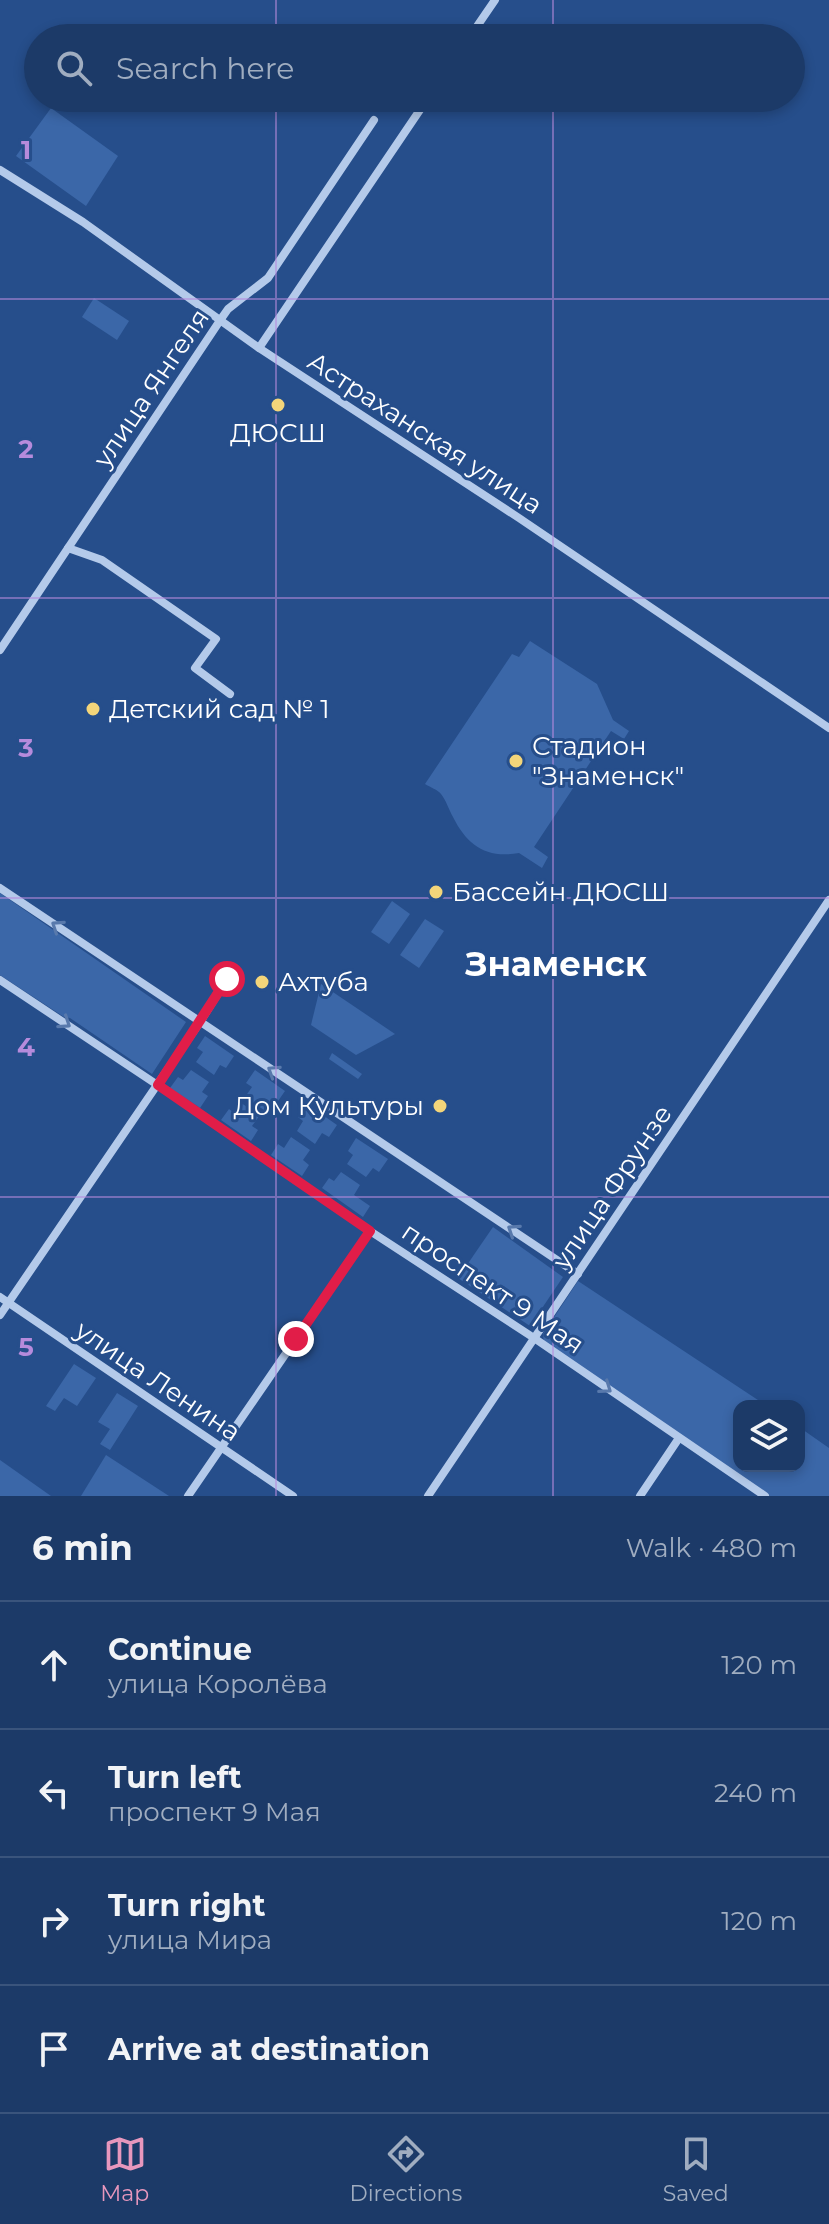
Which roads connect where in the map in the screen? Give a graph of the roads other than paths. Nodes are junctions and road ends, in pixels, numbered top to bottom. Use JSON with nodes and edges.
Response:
{"nodes":[{"id":1,"x":495,"y":0,"type":"edge"},
{"id":2,"x":479,"y":24,"type":"edge"},
{"id":3,"x":419,"y":112,"type":"edge"},
{"id":4,"x":374,"y":120,"type":"dead end"},
{"id":5,"x":0,"y":170,"type":"edge"},
{"id":6,"x":221,"y":319,"type":"junction"},
{"id":7,"x":259,"y":348,"type":"junction"},
{"id":8,"x":68,"y":548,"type":"junction"},
{"id":9,"x":0,"y":650,"type":"edge"},
{"id":10,"x":230,"y":694,"type":"dead end"},
{"id":11,"x":829,"y":728,"type":"edge"},
{"id":12,"x":0,"y":888,"type":"edge"},
{"id":13,"x":829,"y":900,"type":"edge"},
{"id":14,"x":227,"y":979,"type":"dead end"},
{"id":15,"x":0,"y":980,"type":"edge"},
{"id":16,"x":200,"y":1022,"type":"junction"},
{"id":17,"x":158,"y":1085,"type":"junction"},
{"id":18,"x":370,"y":1231,"type":"junction"},
{"id":19,"x":578,"y":1274,"type":"junction"},
{"id":20,"x":4,"y":1300,"type":"edge"},
{"id":21,"x":0,"y":1315,"type":"edge"},
{"id":22,"x":534,"y":1338,"type":"junction"},
{"id":23,"x":679,"y":1438,"type":"junction"},
{"id":24,"x":221,"y":1448,"type":"junction"},
{"id":25,"x":188,"y":1496,"type":"edge"},
{"id":26,"x":293,"y":1496,"type":"edge"},
{"id":27,"x":428,"y":1496,"type":"edge"},
{"id":28,"x":640,"y":1496,"type":"edge"},
{"id":29,"x":765,"y":1496,"type":"edge"}],
"edges":[{"from":1,"to":2,"type":"street"},
{"from":3,"to":7,"type":"street"},
{"from":4,"to":6,"type":"street","name":"улица Янгеля"},
{"from":5,"to":6,"type":"street","name":"Астраханская улица"},
{"from":6,"to":7,"type":"street","name":"Астраханская улица"},
{"from":6,"to":8,"type":"street","name":"улица Янгеля"},
{"from":7,"to":11,"type":"street","name":"Астраханская улица"},
{"from":8,"to":9,"type":"street","name":"улица Янгеля"},
{"from":8,"to":10,"type":"street"},
{"from":16,"to":12,"type":"street","one_way":true},
{"from":13,"to":19,"type":"street","name":"улица Фрунзе"},
{"from":14,"to":16,"type":"street"},
{"from":15,"to":17,"type":"street","name":"проспект 9 Мая","one_way":true},
{"from":16,"to":17,"type":"street"},
{"from":19,"to":16,"type":"street","one_way":true},
{"from":17,"to":18,"type":"street","name":"проспект 9 Мая"},
{"from":17,"to":20,"type":"street"},
{"from":18,"to":22,"type":"street","name":"проспект 9 Мая"},
{"from":18,"to":24,"type":"street"},
{"from":19,"to":22,"type":"street","name":"улица Фрунзе"},
{"from":20,"to":21,"type":"street"},
{"from":20,"to":24,"type":"street","name":"улица Ленина"},
{"from":22,"to":23,"type":"street","name":"проспект 9 Мая","one_way":true},
{"from":22,"to":27,"type":"street","name":"улица Фрунзе"},
{"from":23,"to":28,"type":"street"},
{"from":23,"to":29,"type":"street","name":"проспект 9 Мая"},
{"from":24,"to":25,"type":"street"},
{"from":24,"to":26,"type":"street","name":"улица Ленина"}]}
